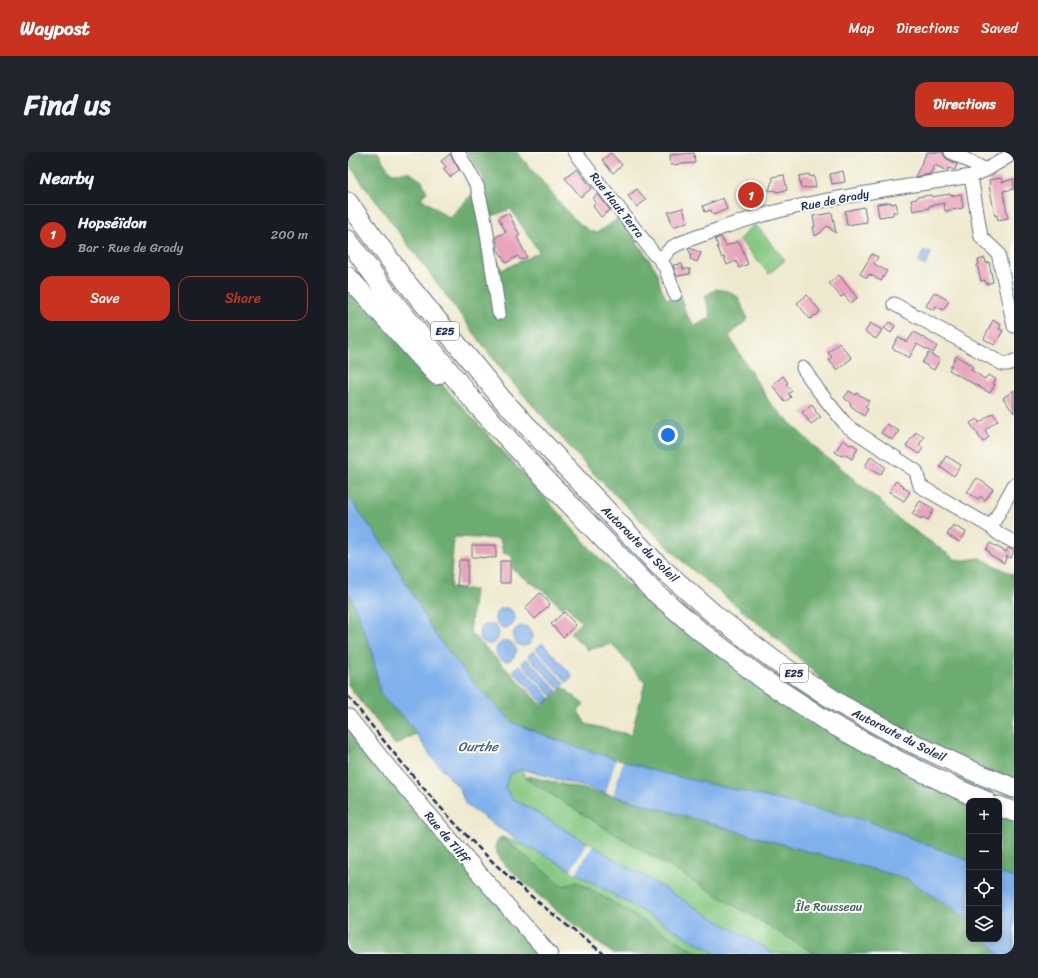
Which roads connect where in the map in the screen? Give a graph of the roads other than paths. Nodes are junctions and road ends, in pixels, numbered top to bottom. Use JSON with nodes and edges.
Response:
{"nodes":[{"id":1,"x":458,"y":152,"type":"edge"},
{"id":2,"x":575,"y":152,"type":"edge"},
{"id":3,"x":951,"y":152,"type":"edge"},
{"id":4,"x":1014,"y":153,"type":"edge"},
{"id":5,"x":986,"y":170,"type":"junction"},
{"id":6,"x":971,"y":176,"type":"junction"},
{"id":7,"x":348,"y":202,"type":"edge"},
{"id":8,"x":348,"y":240,"type":"edge"},
{"id":9,"x":658,"y":257,"type":"junction"},
{"id":10,"x":348,"y":277,"type":"edge"},
{"id":11,"x":675,"y":294,"type":"dead end"},
{"id":12,"x":894,"y":304,"type":"dead end"},
{"id":13,"x":499,"y":313,"type":"dead end"},
{"id":14,"x":1014,"y":326,"type":"edge"},
{"id":15,"x":1014,"y":361,"type":"edge"},
{"id":16,"x":803,"y":368,"type":"dead end"},
{"id":17,"x":474,"y":403,"type":"junction"},
{"id":18,"x":1014,"y":485,"type":"edge"},
{"id":19,"x":991,"y":526,"type":"junction"},
{"id":20,"x":1014,"y":542,"type":"edge"},
{"id":21,"x":348,"y":717,"type":"edge"},
{"id":22,"x":1014,"y":788,"type":"edge"},
{"id":23,"x":979,"y":798,"type":"edge"},
{"id":24,"x":1002,"y":807,"type":"edge"},
{"id":25,"x":1014,"y":812,"type":"edge"},
{"id":26,"x":549,"y":954,"type":"edge"}],
"edges":[{"from":1,"to":13,"type":"street"},
{"from":2,"to":9,"type":"street","name":"Rue Haut Terra"},
{"from":3,"to":5,"type":"street"},
{"from":4,"to":5,"type":"street","name":"Rue de Grady"},
{"from":5,"to":6,"type":"street","name":"Rue de Grady"},
{"from":6,"to":9,"type":"street","name":"Rue de Grady"},
{"from":6,"to":14,"type":"street"},
{"from":7,"to":22,"type":"highway","name":"Autoroute du Soleil","number":"E25"},
{"from":8,"to":17,"type":"highway","name":"Autoroute du Soleil","number":"E25"},
{"from":9,"to":11,"type":"street","name":"Rue Haut Terra"},
{"from":10,"to":17,"type":"highway"},
{"from":12,"to":15,"type":"street"},
{"from":16,"to":19,"type":"street"},
{"from":17,"to":23,"type":"highway","name":"Autoroute du Soleil","number":"E25"},
{"from":18,"to":19,"type":"street"},
{"from":19,"to":20,"type":"street"},
{"from":21,"to":26,"type":"main road","name":"Rue de Tilff"},
{"from":24,"to":25,"type":"highway"}]}
